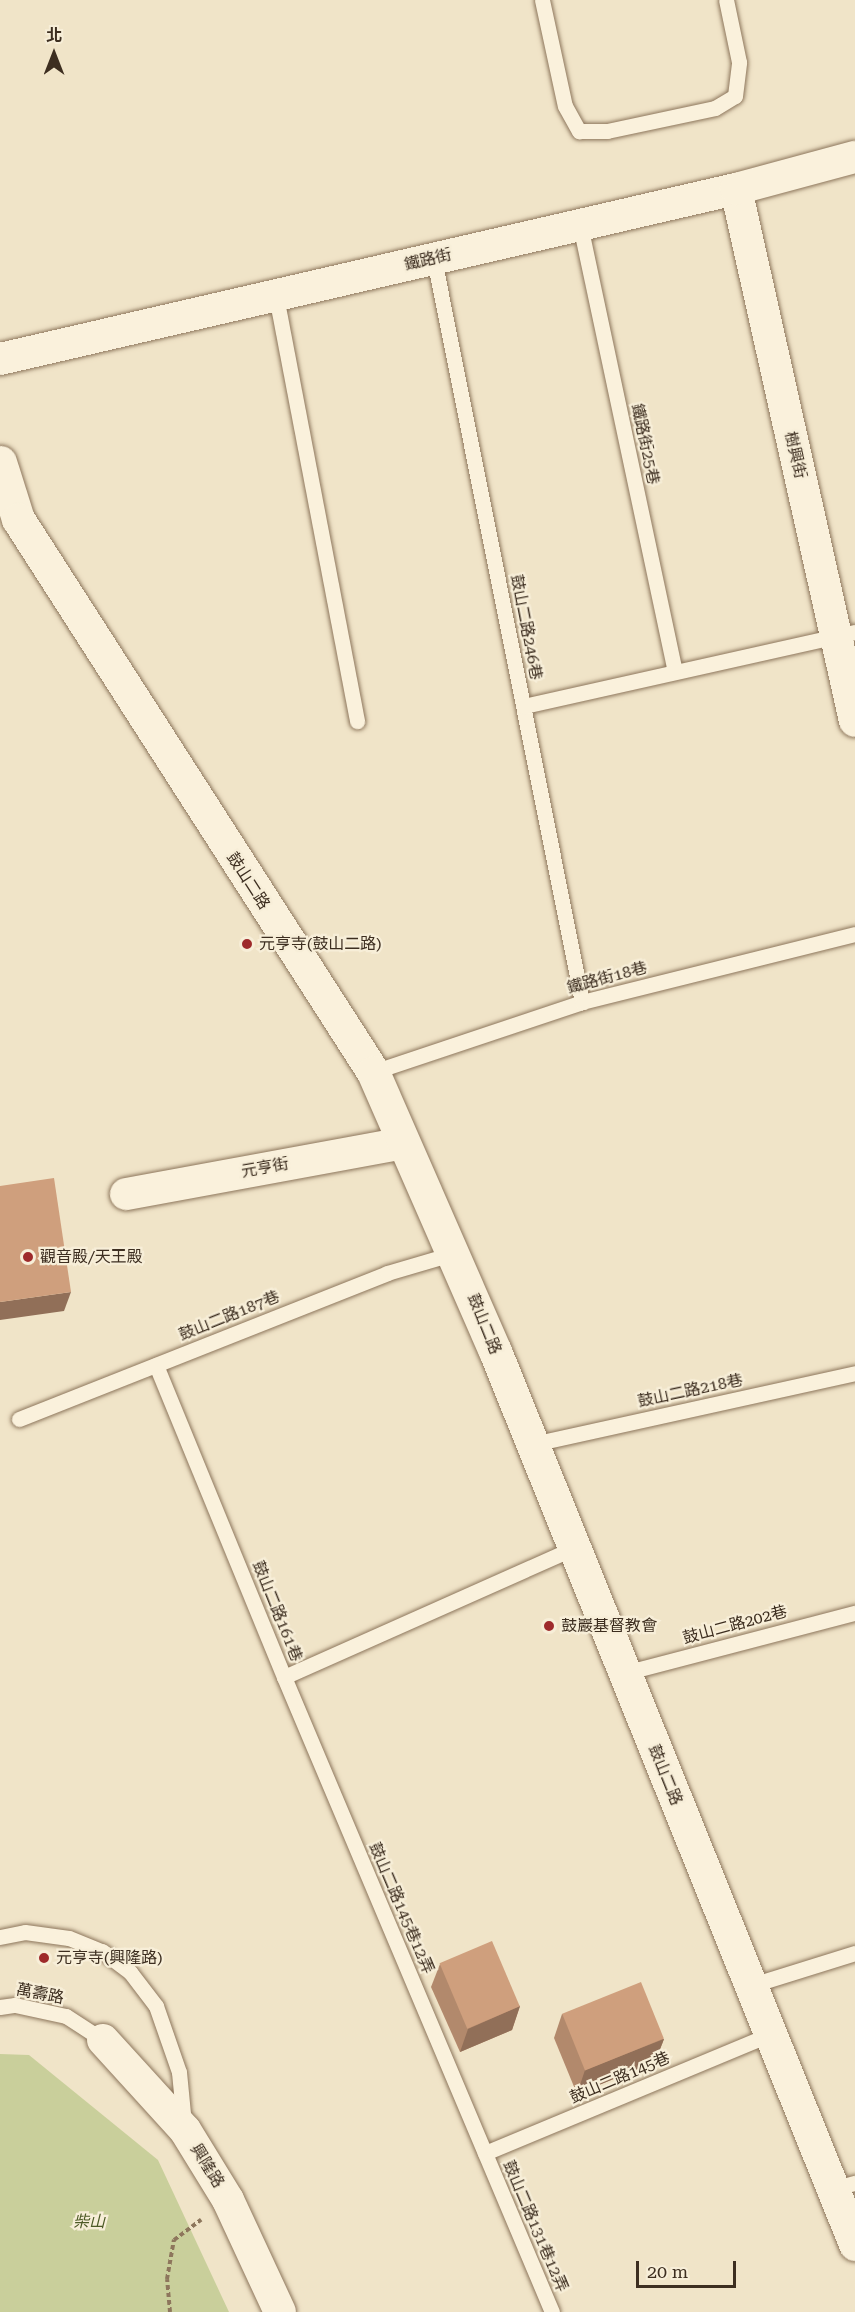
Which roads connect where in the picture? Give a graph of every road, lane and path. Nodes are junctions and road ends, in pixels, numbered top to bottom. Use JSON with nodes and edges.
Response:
{"nodes":[{"id":1,"x":542,"y":0,"type":"edge"},
{"id":2,"x":726,"y":0,"type":"edge"},
{"id":3,"x":855,"y":157,"type":"edge"},
{"id":4,"x":736,"y":189,"type":"junction"},
{"id":5,"x":580,"y":225,"type":"junction"},
{"id":6,"x":434,"y":259,"type":"junction"},
{"id":7,"x":276,"y":296,"type":"junction"},
{"id":8,"x":0,"y":359,"type":"edge"},
{"id":9,"x":0,"y":462,"type":"edge"},
{"id":10,"x":9,"y":519,"type":"edge"},
{"id":11,"x":845,"y":633,"type":"edge"},
{"id":12,"x":675,"y":671,"type":"junction"},
{"id":13,"x":524,"y":706,"type":"junction"},
{"id":14,"x":357,"y":721,"type":"dead end"},
{"id":15,"x":855,"y":721,"type":"edge"},
{"id":16,"x":855,"y":934,"type":"edge"},
{"id":17,"x":582,"y":1002,"type":"junction"},
{"id":18,"x":373,"y":1072,"type":"junction"},
{"id":19,"x":403,"y":1143,"type":"junction"},
{"id":20,"x":126,"y":1194,"type":"dead end"},
{"id":21,"x":454,"y":1253,"type":"junction"},
{"id":22,"x":156,"y":1365,"type":"junction"},
{"id":23,"x":855,"y":1373,"type":"edge"},
{"id":24,"x":19,"y":1419,"type":"dead end"},
{"id":25,"x":533,"y":1444,"type":"junction"},
{"id":26,"x":574,"y":1548,"type":"junction"},
{"id":27,"x":855,"y":1613,"type":"edge"},
{"id":28,"x":624,"y":1673,"type":"junction"},
{"id":29,"x":284,"y":1677,"type":"junction"},
{"id":30,"x":0,"y":1936,"type":"edge"},
{"id":31,"x":855,"y":1953,"type":"edge"},
{"id":32,"x":749,"y":1986,"type":"junction"},
{"id":33,"x":0,"y":2007,"type":"edge"},
{"id":34,"x":768,"y":2035,"type":"junction"},
{"id":35,"x":103,"y":2040,"type":"joint"},
{"id":36,"x":185,"y":2130,"type":"junction"},
{"id":37,"x":485,"y":2153,"type":"junction"},
{"id":38,"x":843,"y":2186,"type":"edge"},
{"id":39,"x":228,"y":2200,"type":"junction"},
{"id":40,"x":855,"y":2244,"type":"edge"},
{"id":41,"x":170,"y":2312,"type":"edge"},
{"id":42,"x":280,"y":2312,"type":"edge"},
{"id":43,"x":552,"y":2312,"type":"edge"}],
"edges":[{"from":1,"to":2,"type":"lane"},
{"from":3,"to":4,"type":"street","name":"鐵路街"},
{"from":4,"to":5,"type":"street","name":"鐵路街"},
{"from":4,"to":11,"type":"street","name":"樹興街"},
{"from":5,"to":6,"type":"street","name":"鐵路街"},
{"from":5,"to":12,"type":"lane","name":"鐵路街25巷"},
{"from":6,"to":7,"type":"street","name":"鐵路街"},
{"from":6,"to":13,"type":"lane","name":"鼓山二路246巷"},
{"from":7,"to":8,"type":"street","name":"鐵路街"},
{"from":7,"to":14,"type":"lane"},
{"from":9,"to":10,"type":"street","name":"鼓山二路"},
{"from":10,"to":18,"type":"street","name":"鼓山二路"},
{"from":11,"to":12,"type":"lane"},
{"from":11,"to":15,"type":"street","name":"樹興街"},
{"from":12,"to":13,"type":"lane"},
{"from":13,"to":17,"type":"lane","name":"鼓山二路246巷"},
{"from":16,"to":17,"type":"lane","name":"鐵路街18巷"},
{"from":17,"to":18,"type":"lane","name":"鐵路街18巷"},
{"from":18,"to":19,"type":"street","name":"鼓山二路"},
{"from":19,"to":20,"type":"street","name":"元亨街"},
{"from":19,"to":21,"type":"street","name":"鼓山二路"},
{"from":21,"to":22,"type":"lane","name":"鼓山二路187巷"},
{"from":21,"to":25,"type":"street","name":"鼓山二路"},
{"from":22,"to":24,"type":"lane","name":"鼓山二路187巷"},
{"from":22,"to":29,"type":"lane","name":"鼓山二路161巷"},
{"from":23,"to":25,"type":"lane","name":"鼓山二路218巷"},
{"from":25,"to":26,"type":"street","name":"鼓山二路"},
{"from":26,"to":28,"type":"street","name":"鼓山二路"},
{"from":26,"to":29,"type":"lane","name":"鼓山二路161巷"},
{"from":27,"to":28,"type":"lane","name":"鼓山二路202巷"},
{"from":28,"to":32,"type":"street","name":"鼓山二路"},
{"from":29,"to":37,"type":"lane","name":"鼓山二路145巷12弄"},
{"from":30,"to":36,"type":"lane"},
{"from":31,"to":32,"type":"lane"},
{"from":32,"to":34,"type":"street","name":"鼓山二路"},
{"from":33,"to":35,"type":"lane","name":"萬壽路"},
{"from":34,"to":37,"type":"lane","name":"鼓山二路145巷"},
{"from":34,"to":38,"type":"street","name":"鼓山二路"},
{"from":35,"to":36,"type":"street","name":"興隆路"},
{"from":36,"to":39,"type":"street","name":"興隆路"},
{"from":37,"to":43,"type":"lane","name":"鼓山二路131巷12弄"},
{"from":38,"to":40,"type":"street","name":"鼓山二路"},
{"from":39,"to":41,"type":"path"},
{"from":39,"to":42,"type":"street","name":"興隆路"}]}
